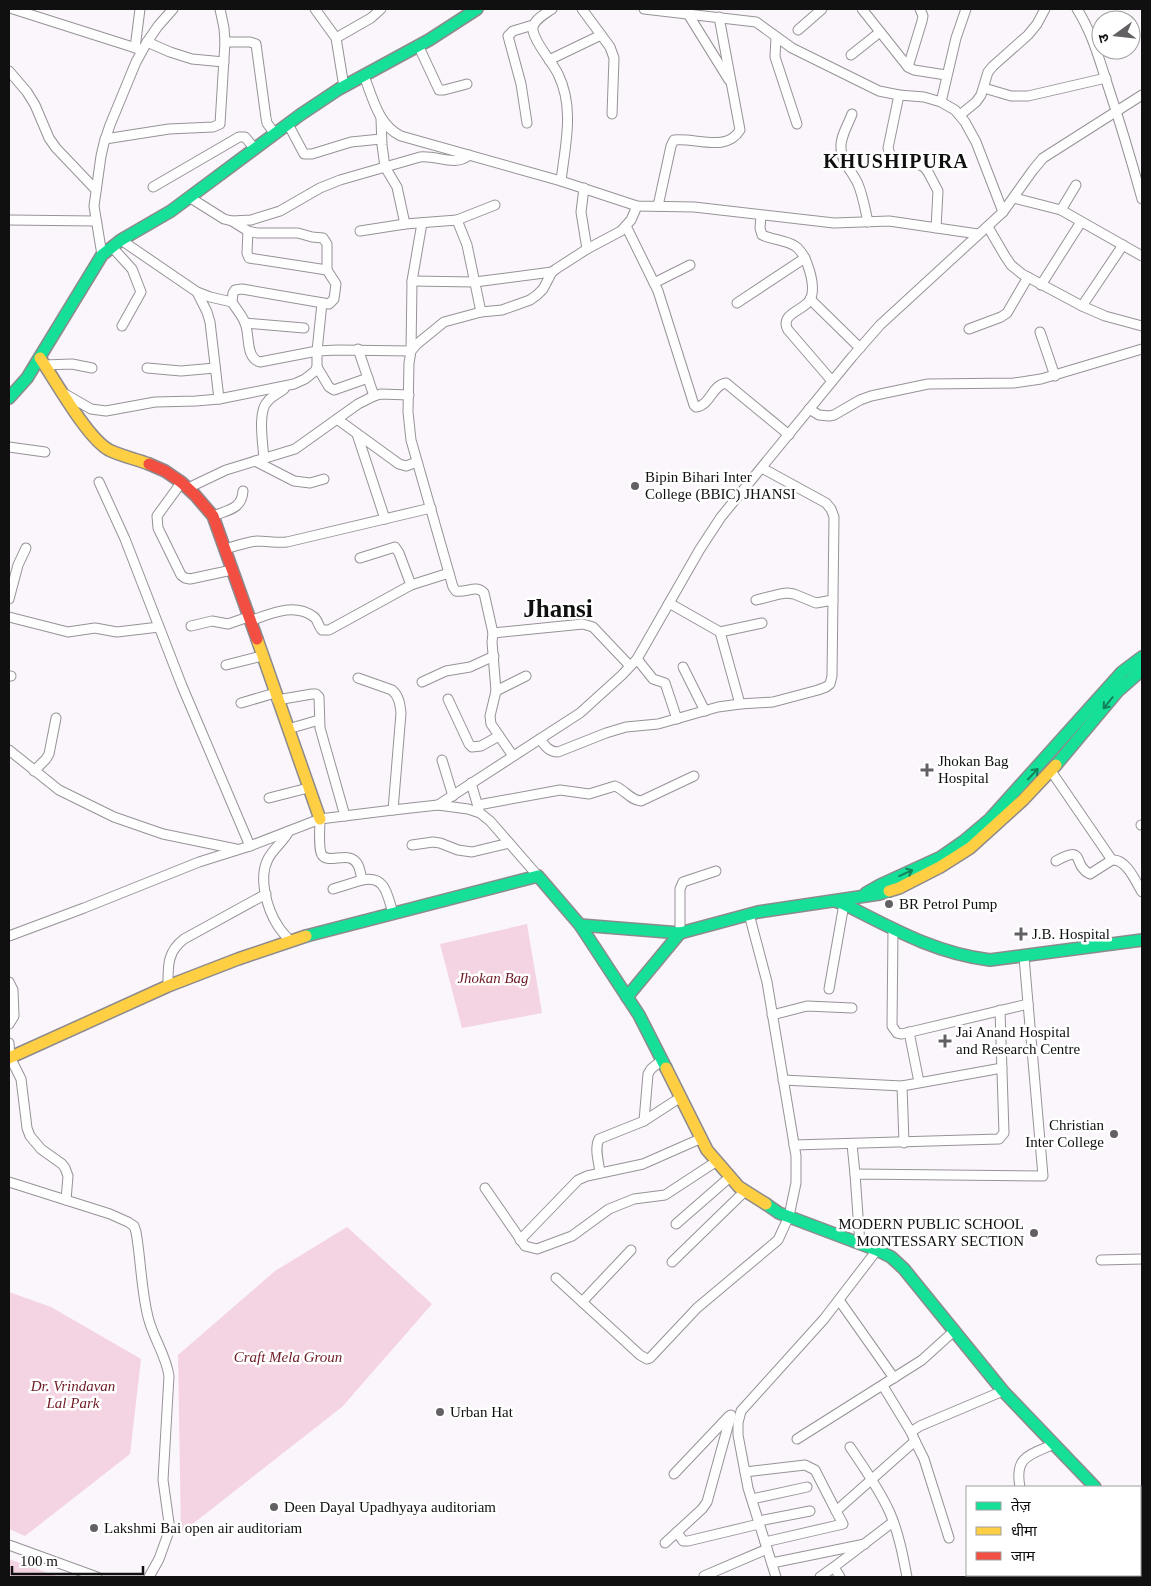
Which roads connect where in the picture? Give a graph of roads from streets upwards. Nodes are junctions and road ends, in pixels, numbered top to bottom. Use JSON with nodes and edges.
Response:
{"nodes":[{"id":1,"x":13,"y":9,"type":"edge"},
{"id":2,"x":140,"y":9,"type":"edge"},
{"id":3,"x":220,"y":9,"type":"edge"},
{"id":4,"x":315,"y":9,"type":"edge"},
{"id":5,"x":381,"y":9,"type":"edge"},
{"id":6,"x":477,"y":9,"type":"edge"},
{"id":7,"x":552,"y":9,"type":"edge"},
{"id":8,"x":582,"y":9,"type":"edge"},
{"id":9,"x":644,"y":9,"type":"edge"},
{"id":10,"x":822,"y":9,"type":"edge"},
{"id":11,"x":862,"y":9,"type":"edge"},
{"id":12,"x":920,"y":9,"type":"edge"},
{"id":13,"x":966,"y":9,"type":"edge"},
{"id":14,"x":1045,"y":9,"type":"edge"},
{"id":15,"x":1076,"y":9,"type":"edge"},
{"id":16,"x":171,"y":10,"type":"edge"},
{"id":17,"x":688,"y":11,"type":"edge"},
{"id":18,"x":719,"y":17,"type":"junction"},
{"id":19,"x":533,"y":24,"type":"junction"},
{"id":20,"x":798,"y":30,"type":"dead end"},
{"id":21,"x":880,"y":32,"type":"junction"},
{"id":22,"x":601,"y":35,"type":"junction"},
{"id":23,"x":776,"y":37,"type":"junction"},
{"id":24,"x":336,"y":38,"type":"junction"},
{"id":25,"x":225,"y":42,"type":"junction"},
{"id":26,"x":418,"y":45,"type":"junction"},
{"id":27,"x":141,"y":47,"type":"junction"},
{"id":28,"x":852,"y":55,"type":"dead end"},
{"id":29,"x":549,"y":60,"type":"junction"},
{"id":30,"x":224,"y":62,"type":"junction"},
{"id":31,"x":908,"y":67,"type":"junction"},
{"id":32,"x":9,"y":71,"type":"edge"},
{"id":33,"x":946,"y":75,"type":"junction"},
{"id":34,"x":364,"y":76,"type":"junction"},
{"id":35,"x":1106,"y":78,"type":"junction"},
{"id":36,"x":467,"y":84,"type":"dead end"},
{"id":37,"x":732,"y":84,"type":"junction"},
{"id":38,"x":344,"y":87,"type":"junction"},
{"id":39,"x":984,"y":88,"type":"junction"},
{"id":40,"x":899,"y":95,"type":"junction"},
{"id":41,"x":1142,"y":95,"type":"edge"},
{"id":42,"x":941,"y":102,"type":"junction"},
{"id":43,"x":1117,"y":111,"type":"junction"},
{"id":44,"x":612,"y":114,"type":"dead end"},
{"id":45,"x":852,"y":114,"type":"dead end"},
{"id":46,"x":960,"y":115,"type":"junction"},
{"id":47,"x":381,"y":120,"type":"junction"},
{"id":48,"x":527,"y":123,"type":"dead end"},
{"id":49,"x":288,"y":124,"type":"junction"},
{"id":50,"x":797,"y":124,"type":"dead end"},
{"id":51,"x":275,"y":134,"type":"junction"},
{"id":52,"x":106,"y":139,"type":"junction"},
{"id":53,"x":382,"y":139,"type":"junction"},
{"id":54,"x":255,"y":149,"type":"junction"},
{"id":55,"x":469,"y":155,"type":"junction"},
{"id":56,"x":385,"y":168,"type":"junction"},
{"id":57,"x":560,"y":181,"type":"junction"},
{"id":58,"x":1076,"y":185,"type":"dead end"},
{"id":59,"x":152,"y":187,"type":"dead end"},
{"id":60,"x":584,"y":188,"type":"junction"},
{"id":61,"x":96,"y":190,"type":"junction"},
{"id":62,"x":189,"y":197,"type":"junction"},
{"id":63,"x":1014,"y":198,"type":"junction"},
{"id":64,"x":1142,"y":199,"type":"edge"},
{"id":65,"x":495,"y":205,"type":"dead end"},
{"id":66,"x":637,"y":206,"type":"junction"},
{"id":67,"x":658,"y":206,"type":"junction"},
{"id":68,"x":1061,"y":210,"type":"junction"},
{"id":69,"x":1003,"y":212,"type":"junction"},
{"id":70,"x":760,"y":216,"type":"junction"},
{"id":71,"x":9,"y":220,"type":"edge"},
{"id":72,"x":457,"y":220,"type":"junction"},
{"id":73,"x":96,"y":221,"type":"junction"},
{"id":74,"x":232,"y":222,"type":"junction"},
{"id":75,"x":422,"y":222,"type":"junction"},
{"id":76,"x":868,"y":222,"type":"junction"},
{"id":77,"x":1082,"y":222,"type":"junction"},
{"id":78,"x":405,"y":224,"type":"junction"},
{"id":79,"x":626,"y":226,"type":"junction"},
{"id":80,"x":988,"y":226,"type":"junction"},
{"id":81,"x":936,"y":228,"type":"junction"},
{"id":82,"x":248,"y":231,"type":"junction"},
{"id":83,"x":360,"y":231,"type":"dead end"},
{"id":84,"x":978,"y":234,"type":"junction"},
{"id":85,"x":117,"y":243,"type":"junction"},
{"id":86,"x":1123,"y":245,"type":"junction"},
{"id":87,"x":587,"y":249,"type":"junction"},
{"id":88,"x":1141,"y":253,"type":"edge"},
{"id":89,"x":102,"y":255,"type":"junction"},
{"id":90,"x":805,"y":258,"type":"junction"},
{"id":91,"x":690,"y":265,"type":"dead end"},
{"id":92,"x":327,"y":270,"type":"junction"},
{"id":93,"x":552,"y":272,"type":"junction"},
{"id":94,"x":1028,"y":277,"type":"junction"},
{"id":95,"x":412,"y":281,"type":"junction"},
{"id":96,"x":475,"y":282,"type":"junction"},
{"id":97,"x":654,"y":283,"type":"junction"},
{"id":98,"x":1040,"y":285,"type":"junction"},
{"id":99,"x":198,"y":292,"type":"junction"},
{"id":100,"x":810,"y":299,"type":"junction"},
{"id":101,"x":232,"y":302,"type":"junction"},
{"id":102,"x":322,"y":303,"type":"junction"},
{"id":103,"x":736,"y":303,"type":"dead end"},
{"id":104,"x":1082,"y":306,"type":"junction"},
{"id":105,"x":481,"y":312,"type":"junction"},
{"id":106,"x":245,"y":323,"type":"junction"},
{"id":107,"x":122,"y":326,"type":"dead end"},
{"id":108,"x":1142,"y":326,"type":"edge"},
{"id":109,"x":304,"y":328,"type":"dead end"},
{"id":110,"x":969,"y":329,"type":"dead end"},
{"id":111,"x":1040,"y":332,"type":"dead end"},
{"id":112,"x":860,"y":348,"type":"junction"},
{"id":113,"x":358,"y":349,"type":"junction"},
{"id":114,"x":1142,"y":349,"type":"edge"},
{"id":115,"x":317,"y":351,"type":"junction"},
{"id":116,"x":411,"y":351,"type":"junction"},
{"id":117,"x":42,"y":362,"type":"junction"},
{"id":118,"x":317,"y":367,"type":"junction"},
{"id":119,"x":92,"y":368,"type":"dead end"},
{"id":120,"x":147,"y":368,"type":"dead end"},
{"id":121,"x":215,"y":368,"type":"junction"},
{"id":122,"x":1055,"y":376,"type":"junction"},
{"id":123,"x":368,"y":378,"type":"junction"},
{"id":124,"x":832,"y":381,"type":"junction"},
{"id":125,"x":287,"y":387,"type":"junction"},
{"id":126,"x":64,"y":394,"type":"junction"},
{"id":127,"x":409,"y":394,"type":"junction"},
{"id":128,"x":374,"y":396,"type":"junction"},
{"id":129,"x":9,"y":398,"type":"edge"},
{"id":130,"x":219,"y":399,"type":"junction"},
{"id":131,"x":809,"y":409,"type":"junction"},
{"id":132,"x":337,"y":420,"type":"junction"},
{"id":133,"x":357,"y":434,"type":"junction"},
{"id":134,"x":789,"y":435,"type":"junction"},
{"id":135,"x":9,"y":447,"type":"edge"},
{"id":136,"x":45,"y":452,"type":"dead end"},
{"id":137,"x":259,"y":460,"type":"junction"},
{"id":138,"x":417,"y":462,"type":"junction"},
{"id":139,"x":762,"y":468,"type":"junction"},
{"id":140,"x":324,"y":479,"type":"dead end"},
{"id":141,"x":99,"y":482,"type":"dead end"},
{"id":142,"x":185,"y":485,"type":"junction"},
{"id":143,"x":243,"y":491,"type":"dead end"},
{"id":144,"x":431,"y":508,"type":"junction"},
{"id":145,"x":214,"y":516,"type":"junction"},
{"id":146,"x":385,"y":518,"type":"junction"},
{"id":147,"x":26,"y":548,"type":"dead end"},
{"id":148,"x":225,"y":549,"type":"junction"},
{"id":149,"x":360,"y":558,"type":"dead end"},
{"id":150,"x":232,"y":570,"type":"junction"},
{"id":151,"x":449,"y":573,"type":"junction"},
{"id":152,"x":411,"y":585,"type":"junction"},
{"id":153,"x":9,"y":599,"type":"edge"},
{"id":154,"x":756,"y":600,"type":"dead end"},
{"id":155,"x":833,"y":600,"type":"junction"},
{"id":156,"x":669,"y":603,"type":"junction"},
{"id":157,"x":9,"y":618,"type":"edge"},
{"id":158,"x":249,"y":619,"type":"junction"},
{"id":159,"x":762,"y":623,"type":"dead end"},
{"id":160,"x":191,"y":626,"type":"dead end"},
{"id":161,"x":159,"y":627,"type":"junction"},
{"id":162,"x":720,"y":632,"type":"junction"},
{"id":163,"x":493,"y":633,"type":"junction"},
{"id":164,"x":262,"y":656,"type":"junction"},
{"id":165,"x":494,"y":656,"type":"junction"},
{"id":166,"x":1142,"y":658,"type":"edge"},
{"id":167,"x":633,"y":662,"type":"junction"},
{"id":168,"x":226,"y":665,"type":"dead end"},
{"id":169,"x":683,"y":667,"type":"dead end"},
{"id":170,"x":1142,"y":670,"type":"edge"},
{"id":171,"x":526,"y":676,"type":"dead end"},
{"id":172,"x":358,"y":678,"type":"dead end"},
{"id":173,"x":422,"y":682,"type":"dead end"},
{"id":174,"x":496,"y":691,"type":"junction"},
{"id":175,"x":276,"y":696,"type":"junction"},
{"id":176,"x":448,"y":699,"type":"dead end"},
{"id":177,"x":241,"y":703,"type":"dead end"},
{"id":178,"x":740,"y":704,"type":"junction"},
{"id":179,"x":705,"y":711,"type":"junction"},
{"id":180,"x":56,"y":718,"type":"dead end"},
{"id":181,"x":319,"y":720,"type":"junction"},
{"id":182,"x":677,"y":720,"type":"junction"},
{"id":183,"x":288,"y":729,"type":"junction"},
{"id":184,"x":499,"y":736,"type":"junction"},
{"id":185,"x":540,"y":739,"type":"junction"},
{"id":186,"x":9,"y":750,"type":"edge"},
{"id":187,"x":513,"y":756,"type":"junction"},
{"id":188,"x":442,"y":760,"type":"dead end"},
{"id":189,"x":34,"y":771,"type":"junction"},
{"id":190,"x":1051,"y":771,"type":"junction"},
{"id":191,"x":694,"y":776,"type":"dead end"},
{"id":192,"x":471,"y":783,"type":"junction"},
{"id":193,"x":308,"y":788,"type":"junction"},
{"id":194,"x":453,"y":796,"type":"junction"},
{"id":195,"x":269,"y":798,"type":"dead end"},
{"id":196,"x":438,"y":805,"type":"junction"},
{"id":197,"x":479,"y":809,"type":"junction"},
{"id":198,"x":393,"y":810,"type":"junction"},
{"id":199,"x":345,"y":816,"type":"junction"},
{"id":200,"x":320,"y":819,"type":"junction"},
{"id":201,"x":288,"y":831,"type":"junction"},
{"id":202,"x":509,"y":843,"type":"junction"},
{"id":203,"x":412,"y":845,"type":"dead end"},
{"id":204,"x":250,"y":846,"type":"junction"},
{"id":205,"x":238,"y":850,"type":"junction"},
{"id":206,"x":1112,"y":860,"type":"junction"},
{"id":207,"x":1056,"y":862,"type":"dead end"},
{"id":208,"x":716,"y":871,"type":"dead end"},
{"id":209,"x":538,"y":876,"type":"junction"},
{"id":210,"x":362,"y":880,"type":"junction"},
{"id":211,"x":334,"y":889,"type":"dead end"},
{"id":212,"x":1142,"y":892,"type":"edge"},
{"id":213,"x":266,"y":894,"type":"junction"},
{"id":214,"x":863,"y":896,"type":"junction"},
{"id":215,"x":839,"y":902,"type":"junction"},
{"id":216,"x":393,"y":913,"type":"junction"},
{"id":217,"x":749,"y":914,"type":"junction"},
{"id":218,"x":580,"y":925,"type":"junction"},
{"id":219,"x":893,"y":930,"type":"junction"},
{"id":220,"x":680,"y":933,"type":"junction"},
{"id":221,"x":9,"y":936,"type":"edge"},
{"id":222,"x":1142,"y":940,"type":"edge"},
{"id":223,"x":290,"y":941,"type":"junction"},
{"id":224,"x":1024,"y":957,"type":"junction"},
{"id":225,"x":9,"y":982,"type":"edge"},
{"id":226,"x":168,"y":986,"type":"junction"},
{"id":227,"x":829,"y":989,"type":"dead end"},
{"id":228,"x":627,"y":997,"type":"junction"},
{"id":229,"x":1028,"y":1004,"type":"junction"},
{"id":230,"x":852,"y":1008,"type":"dead end"},
{"id":231,"x":1000,"y":1010,"type":"junction"},
{"id":232,"x":772,"y":1014,"type":"junction"},
{"id":233,"x":9,"y":1024,"type":"edge"},
{"id":234,"x":909,"y":1032,"type":"junction"},
{"id":235,"x":9,"y":1043,"type":"edge"},
{"id":236,"x":10,"y":1057,"type":"edge"},
{"id":237,"x":662,"y":1060,"type":"junction"},
{"id":238,"x":1002,"y":1068,"type":"junction"},
{"id":239,"x":783,"y":1080,"type":"junction"},
{"id":240,"x":919,"y":1082,"type":"junction"},
{"id":241,"x":902,"y":1086,"type":"junction"},
{"id":242,"x":681,"y":1097,"type":"junction"},
{"id":243,"x":644,"y":1121,"type":"junction"},
{"id":244,"x":702,"y":1138,"type":"junction"},
{"id":245,"x":904,"y":1142,"type":"junction"},
{"id":246,"x":852,"y":1144,"type":"junction"},
{"id":247,"x":794,"y":1145,"type":"junction"},
{"id":248,"x":717,"y":1161,"type":"junction"},
{"id":249,"x":600,"y":1173,"type":"junction"},
{"id":250,"x":855,"y":1174,"type":"junction"},
{"id":251,"x":730,"y":1177,"type":"junction"},
{"id":252,"x":9,"y":1182,"type":"edge"},
{"id":253,"x":485,"y":1188,"type":"dead end"},
{"id":254,"x":745,"y":1191,"type":"junction"},
{"id":255,"x":66,"y":1200,"type":"junction"},
{"id":256,"x":789,"y":1216,"type":"junction"},
{"id":257,"x":676,"y":1224,"type":"dead end"},
{"id":258,"x":520,"y":1240,"type":"junction"},
{"id":259,"x":860,"y":1244,"type":"junction"},
{"id":260,"x":632,"y":1250,"type":"dead end"},
{"id":261,"x":877,"y":1250,"type":"junction"},
{"id":262,"x":1142,"y":1259,"type":"edge"},
{"id":263,"x":1101,"y":1260,"type":"dead end"},
{"id":264,"x":672,"y":1262,"type":"dead end"},
{"id":265,"x":556,"y":1278,"type":"dead end"},
{"id":266,"x":839,"y":1300,"type":"junction"},
{"id":267,"x":582,"y":1302,"type":"junction"},
{"id":268,"x":954,"y":1332,"type":"junction"},
{"id":269,"x":894,"y":1378,"type":"junction"},
{"id":270,"x":883,"y":1386,"type":"junction"},
{"id":271,"x":1002,"y":1391,"type":"junction"},
{"id":272,"x":741,"y":1411,"type":"junction"},
{"id":273,"x":731,"y":1415,"type":"junction"},
{"id":274,"x":911,"y":1432,"type":"junction"},
{"id":275,"x":797,"y":1439,"type":"dead end"},
{"id":276,"x":916,"y":1441,"type":"junction"},
{"id":277,"x":1054,"y":1444,"type":"junction"},
{"id":278,"x":850,"y":1447,"type":"dead end"},
{"id":279,"x":745,"y":1472,"type":"junction"},
{"id":280,"x":674,"y":1474,"type":"dead end"},
{"id":281,"x":872,"y":1480,"type":"junction"},
{"id":282,"x":1020,"y":1486,"type":"edge"},
{"id":283,"x":1094,"y":1486,"type":"edge"},
{"id":284,"x":807,"y":1487,"type":"dead end"},
{"id":285,"x":752,"y":1499,"type":"junction"},
{"id":286,"x":810,"y":1510,"type":"dead end"},
{"id":287,"x":836,"y":1511,"type":"junction"},
{"id":288,"x":759,"y":1522,"type":"junction"},
{"id":289,"x":894,"y":1522,"type":"junction"},
{"id":290,"x":677,"y":1532,"type":"junction"},
{"id":291,"x":948,"y":1538,"type":"dead end"},
{"id":292,"x":665,"y":1543,"type":"dead end"},
{"id":293,"x":865,"y":1544,"type":"junction"},
{"id":294,"x":766,"y":1545,"type":"junction"},
{"id":295,"x":9,"y":1546,"type":"edge"},
{"id":296,"x":772,"y":1563,"type":"junction"},
{"id":297,"x":834,"y":1567,"type":"junction"},
{"id":298,"x":704,"y":1576,"type":"dead end"},
{"id":299,"x":97,"y":1577,"type":"edge"},
{"id":300,"x":149,"y":1577,"type":"edge"},
{"id":301,"x":776,"y":1577,"type":"edge"},
{"id":302,"x":820,"y":1577,"type":"edge"},
{"id":303,"x":840,"y":1577,"type":"edge"},
{"id":304,"x":907,"y":1577,"type":"edge"}],
"edges":[{"from":1,"to":27,"type":"street"},
{"from":2,"to":27,"type":"street"},
{"from":3,"to":25,"type":"street"},
{"from":4,"to":24,"type":"street"},
{"from":5,"to":24,"type":"street"},
{"from":6,"to":26,"type":"street"},
{"from":7,"to":19,"type":"street"},
{"from":8,"to":22,"type":"street"},
{"from":9,"to":17,"type":"street"},
{"from":10,"to":20,"type":"street"},
{"from":11,"to":21,"type":"street"},
{"from":12,"to":31,"type":"street"},
{"from":13,"to":33,"type":"street"},
{"from":14,"to":39,"type":"street"},
{"from":15,"to":35,"type":"street"},
{"from":16,"to":27,"type":"street"},
{"from":17,"to":18,"type":"street"},
{"from":17,"to":37,"type":"street"},
{"from":18,"to":23,"type":"street"},
{"from":18,"to":37,"type":"street"},
{"from":19,"to":29,"type":"street"},
{"from":19,"to":48,"type":"street"},
{"from":21,"to":28,"type":"street"},
{"from":21,"to":31,"type":"street"},
{"from":22,"to":29,"type":"street"},
{"from":22,"to":44,"type":"street"},
{"from":23,"to":40,"type":"street"},
{"from":23,"to":50,"type":"street"},
{"from":24,"to":38,"type":"street"},
{"from":25,"to":30,"type":"street"},
{"from":25,"to":51,"type":"street"},
{"from":26,"to":34,"type":"street"},
{"from":26,"to":36,"type":"street"},
{"from":27,"to":30,"type":"street"},
{"from":27,"to":52,"type":"street"},
{"from":29,"to":57,"type":"street"},
{"from":30,"to":52,"type":"street"},
{"from":31,"to":33,"type":"street"},
{"from":32,"to":61,"type":"street"},
{"from":33,"to":42,"type":"street"},
{"from":34,"to":38,"type":"street"},
{"from":34,"to":47,"type":"street"},
{"from":35,"to":39,"type":"street"},
{"from":35,"to":43,"type":"street"},
{"from":37,"to":67,"type":"street"},
{"from":38,"to":49,"type":"street"},
{"from":39,"to":46,"type":"street"},
{"from":40,"to":42,"type":"street"},
{"from":40,"to":81,"type":"street"},
{"from":41,"to":43,"type":"street"},
{"from":42,"to":46,"type":"street"},
{"from":43,"to":63,"type":"street"},
{"from":43,"to":64,"type":"street"},
{"from":45,"to":76,"type":"street"},
{"from":46,"to":69,"type":"street"},
{"from":47,"to":53,"type":"street"},
{"from":47,"to":55,"type":"street"},
{"from":49,"to":51,"type":"street"},
{"from":49,"to":53,"type":"street"},
{"from":51,"to":54,"type":"street"},
{"from":52,"to":61,"type":"street"},
{"from":53,"to":56,"type":"street"},
{"from":54,"to":59,"type":"street"},
{"from":54,"to":62,"type":"street"},
{"from":55,"to":56,"type":"street"},
{"from":55,"to":57,"type":"street"},
{"from":56,"to":74,"type":"street"},
{"from":56,"to":78,"type":"street"},
{"from":57,"to":60,"type":"street"},
{"from":58,"to":68,"type":"street"},
{"from":60,"to":66,"type":"street"},
{"from":60,"to":87,"type":"street"},
{"from":61,"to":73,"type":"street"},
{"from":62,"to":74,"type":"street"},
{"from":62,"to":85,"type":"street"},
{"from":63,"to":68,"type":"street"},
{"from":63,"to":69,"type":"street"},
{"from":65,"to":72,"type":"street"},
{"from":66,"to":67,"type":"street"},
{"from":66,"to":79,"type":"street"},
{"from":67,"to":70,"type":"street"},
{"from":68,"to":77,"type":"street"},
{"from":69,"to":80,"type":"street"},
{"from":70,"to":76,"type":"street"},
{"from":70,"to":90,"type":"street"},
{"from":71,"to":73,"type":"street"},
{"from":72,"to":75,"type":"street"},
{"from":72,"to":96,"type":"street"},
{"from":73,"to":89,"type":"street"},
{"from":74,"to":82,"type":"street"},
{"from":75,"to":78,"type":"street"},
{"from":75,"to":95,"type":"street"},
{"from":76,"to":81,"type":"street"},
{"from":77,"to":86,"type":"street"},
{"from":77,"to":98,"type":"street"},
{"from":78,"to":83,"type":"street"},
{"from":79,"to":87,"type":"street"},
{"from":79,"to":97,"type":"street"},
{"from":80,"to":84,"type":"street"},
{"from":80,"to":94,"type":"street"},
{"from":81,"to":84,"type":"street"},
{"from":82,"to":92,"type":"street"},
{"from":82,"to":92,"type":"street"},
{"from":84,"to":112,"type":"street"},
{"from":85,"to":89,"type":"street"},
{"from":85,"to":99,"type":"street"},
{"from":85,"to":107,"type":"street"},
{"from":86,"to":88,"type":"street"},
{"from":86,"to":104,"type":"street"},
{"from":87,"to":93,"type":"street"},
{"from":89,"to":117,"type":"street"},
{"from":90,"to":100,"type":"street"},
{"from":90,"to":103,"type":"street"},
{"from":91,"to":97,"type":"street"},
{"from":92,"to":102,"type":"street"},
{"from":93,"to":96,"type":"street"},
{"from":93,"to":105,"type":"street"},
{"from":94,"to":98,"type":"street"},
{"from":94,"to":110,"type":"street"},
{"from":95,"to":96,"type":"street"},
{"from":95,"to":116,"type":"street"},
{"from":96,"to":105,"type":"street"},
{"from":97,"to":134,"type":"street"},
{"from":98,"to":104,"type":"street"},
{"from":99,"to":101,"type":"street"},
{"from":99,"to":121,"type":"street"},
{"from":100,"to":112,"type":"street"},
{"from":100,"to":124,"type":"street"},
{"from":101,"to":102,"type":"street"},
{"from":101,"to":106,"type":"street"},
{"from":102,"to":115,"type":"street"},
{"from":104,"to":108,"type":"street"},
{"from":105,"to":116,"type":"street"},
{"from":106,"to":109,"type":"street"},
{"from":106,"to":115,"type":"street"},
{"from":111,"to":122,"type":"street"},
{"from":112,"to":124,"type":"street"},
{"from":113,"to":115,"type":"street"},
{"from":113,"to":116,"type":"street"},
{"from":113,"to":123,"type":"street"},
{"from":114,"to":122,"type":"street"},
{"from":115,"to":118,"type":"street"},
{"from":116,"to":127,"type":"street"},
{"from":117,"to":119,"type":"street"},
{"from":117,"to":126,"type":"street"},
{"from":117,"to":129,"type":"street"},
{"from":118,"to":123,"type":"street"},
{"from":118,"to":125,"type":"street"},
{"from":120,"to":121,"type":"street"},
{"from":121,"to":130,"type":"street"},
{"from":122,"to":131,"type":"street"},
{"from":123,"to":128,"type":"street"},
{"from":124,"to":131,"type":"street"},
{"from":125,"to":130,"type":"street"},
{"from":125,"to":137,"type":"street"},
{"from":126,"to":130,"type":"street"},
{"from":126,"to":142,"type":"street"},
{"from":127,"to":128,"type":"street"},
{"from":127,"to":138,"type":"street"},
{"from":128,"to":132,"type":"street"},
{"from":131,"to":134,"type":"street"},
{"from":132,"to":133,"type":"street"},
{"from":132,"to":137,"type":"street"},
{"from":133,"to":138,"type":"street"},
{"from":133,"to":146,"type":"street"},
{"from":134,"to":139,"type":"street"},
{"from":135,"to":136,"type":"street"},
{"from":137,"to":140,"type":"street"},
{"from":137,"to":142,"type":"street"},
{"from":138,"to":144,"type":"street"},
{"from":139,"to":155,"type":"street"},
{"from":139,"to":156,"type":"street"},
{"from":141,"to":161,"type":"street"},
{"from":142,"to":145,"type":"street"},
{"from":142,"to":150,"type":"street"},
{"from":143,"to":145,"type":"street"},
{"from":144,"to":146,"type":"street"},
{"from":144,"to":151,"type":"street"},
{"from":145,"to":148,"type":"street"},
{"from":146,"to":148,"type":"street"},
{"from":147,"to":153,"type":"street"},
{"from":148,"to":150,"type":"street"},
{"from":149,"to":152,"type":"street"},
{"from":150,"to":158,"type":"street"},
{"from":151,"to":152,"type":"street"},
{"from":151,"to":163,"type":"street"},
{"from":152,"to":158,"type":"street"},
{"from":154,"to":155,"type":"street"},
{"from":155,"to":178,"type":"street"},
{"from":156,"to":162,"type":"street"},
{"from":156,"to":167,"type":"street"},
{"from":157,"to":161,"type":"street"},
{"from":158,"to":160,"type":"street"},
{"from":158,"to":164,"type":"street"},
{"from":159,"to":162,"type":"street"},
{"from":161,"to":204,"type":"street"},
{"from":162,"to":178,"type":"street"},
{"from":163,"to":165,"type":"street"},
{"from":163,"to":167,"type":"street"},
{"from":164,"to":168,"type":"street"},
{"from":164,"to":175,"type":"street"},
{"from":165,"to":173,"type":"street"},
{"from":165,"to":174,"type":"street"},
{"from":214,"to":166,"type":"street","one_way":true},
{"from":167,"to":182,"type":"street"},
{"from":167,"to":185,"type":"street"},
{"from":169,"to":179,"type":"street"},
{"from":170,"to":190,"type":"street","one_way":true},
{"from":171,"to":174,"type":"street"},
{"from":172,"to":198,"type":"street"},
{"from":174,"to":184,"type":"street"},
{"from":175,"to":177,"type":"street"},
{"from":175,"to":181,"type":"street"},
{"from":175,"to":183,"type":"street"},
{"from":176,"to":184,"type":"street"},
{"from":178,"to":179,"type":"street"},
{"from":179,"to":182,"type":"street"},
{"from":180,"to":189,"type":"street"},
{"from":181,"to":183,"type":"street"},
{"from":181,"to":199,"type":"street"},
{"from":182,"to":185,"type":"street"},
{"from":183,"to":193,"type":"street"},
{"from":184,"to":187,"type":"street"},
{"from":185,"to":187,"type":"street"},
{"from":186,"to":189,"type":"street"},
{"from":187,"to":192,"type":"street"},
{"from":188,"to":194,"type":"street"},
{"from":189,"to":205,"type":"street"},
{"from":190,"to":206,"type":"street"},
{"from":190,"to":214,"type":"street"},
{"from":191,"to":197,"type":"street"},
{"from":192,"to":194,"type":"street"},
{"from":192,"to":197,"type":"street"},
{"from":193,"to":195,"type":"street"},
{"from":193,"to":200,"type":"street"},
{"from":194,"to":196,"type":"street"},
{"from":196,"to":197,"type":"street"},
{"from":196,"to":198,"type":"street"},
{"from":197,"to":202,"type":"street"},
{"from":198,"to":199,"type":"street"},
{"from":199,"to":200,"type":"street"},
{"from":200,"to":201,"type":"street"},
{"from":200,"to":210,"type":"street"},
{"from":201,"to":204,"type":"street"},
{"from":201,"to":213,"type":"street"},
{"from":202,"to":203,"type":"street"},
{"from":202,"to":209,"type":"street"},
{"from":204,"to":205,"type":"street"},
{"from":205,"to":221,"type":"street"},
{"from":206,"to":207,"type":"street"},
{"from":206,"to":212,"type":"street"},
{"from":208,"to":220,"type":"street"},
{"from":209,"to":216,"type":"street"},
{"from":209,"to":218,"type":"street"},
{"from":210,"to":211,"type":"street"},
{"from":210,"to":216,"type":"street"},
{"from":213,"to":223,"type":"street"},
{"from":213,"to":226,"type":"street"},
{"from":214,"to":215,"type":"street"},
{"from":215,"to":217,"type":"street"},
{"from":215,"to":219,"type":"street"},
{"from":215,"to":227,"type":"street"},
{"from":216,"to":223,"type":"street"},
{"from":217,"to":220,"type":"street"},
{"from":217,"to":232,"type":"street"},
{"from":218,"to":220,"type":"street"},
{"from":218,"to":228,"type":"street"},
{"from":219,"to":224,"type":"street"},
{"from":219,"to":234,"type":"street"},
{"from":220,"to":228,"type":"street"},
{"from":222,"to":224,"type":"street"},
{"from":223,"to":226,"type":"street"},
{"from":224,"to":229,"type":"street"},
{"from":225,"to":233,"type":"street"},
{"from":226,"to":236,"type":"street"},
{"from":228,"to":237,"type":"street"},
{"from":229,"to":231,"type":"street"},
{"from":229,"to":250,"type":"street"},
{"from":230,"to":232,"type":"street"},
{"from":231,"to":234,"type":"street"},
{"from":231,"to":238,"type":"street"},
{"from":232,"to":239,"type":"street"},
{"from":234,"to":240,"type":"street"},
{"from":235,"to":236,"type":"street"},
{"from":236,"to":255,"type":"street"},
{"from":237,"to":242,"type":"street"},
{"from":237,"to":243,"type":"street"},
{"from":238,"to":240,"type":"street"},
{"from":238,"to":245,"type":"street"},
{"from":239,"to":241,"type":"street"},
{"from":239,"to":247,"type":"street"},
{"from":240,"to":241,"type":"street"},
{"from":241,"to":245,"type":"street"},
{"from":242,"to":243,"type":"street"},
{"from":242,"to":244,"type":"street"},
{"from":243,"to":249,"type":"street"},
{"from":244,"to":248,"type":"street"},
{"from":244,"to":249,"type":"street"},
{"from":245,"to":246,"type":"street"},
{"from":246,"to":247,"type":"street"},
{"from":246,"to":250,"type":"street"},
{"from":247,"to":256,"type":"street"},
{"from":248,"to":251,"type":"street"},
{"from":248,"to":258,"type":"street"},
{"from":249,"to":258,"type":"street"},
{"from":250,"to":259,"type":"street"},
{"from":251,"to":254,"type":"street"},
{"from":251,"to":257,"type":"street"},
{"from":252,"to":255,"type":"street"},
{"from":253,"to":258,"type":"street"},
{"from":254,"to":256,"type":"street"},
{"from":254,"to":264,"type":"street"},
{"from":255,"to":300,"type":"street"},
{"from":256,"to":259,"type":"street"},
{"from":256,"to":267,"type":"street"},
{"from":259,"to":261,"type":"street"},
{"from":260,"to":267,"type":"street"},
{"from":261,"to":266,"type":"street"},
{"from":261,"to":268,"type":"street"},
{"from":262,"to":263,"type":"street"},
{"from":265,"to":267,"type":"street"},
{"from":266,"to":269,"type":"street"},
{"from":266,"to":272,"type":"street"},
{"from":268,"to":269,"type":"street"},
{"from":268,"to":271,"type":"street"},
{"from":269,"to":270,"type":"street"},
{"from":270,"to":274,"type":"street"},
{"from":270,"to":275,"type":"street"},
{"from":271,"to":274,"type":"street"},
{"from":271,"to":277,"type":"street"},
{"from":272,"to":273,"type":"street"},
{"from":272,"to":279,"type":"street"},
{"from":273,"to":280,"type":"street"},
{"from":273,"to":290,"type":"street"},
{"from":274,"to":276,"type":"street"},
{"from":276,"to":281,"type":"street"},
{"from":276,"to":291,"type":"street"},
{"from":277,"to":282,"type":"street"},
{"from":277,"to":283,"type":"street"},
{"from":278,"to":281,"type":"street"},
{"from":279,"to":285,"type":"street"},
{"from":279,"to":287,"type":"street"},
{"from":281,"to":287,"type":"street"},
{"from":281,"to":289,"type":"street"},
{"from":284,"to":285,"type":"street"},
{"from":285,"to":288,"type":"street"},
{"from":286,"to":288,"type":"street"},
{"from":287,"to":294,"type":"street"},
{"from":288,"to":290,"type":"street"},
{"from":288,"to":294,"type":"street"},
{"from":289,"to":293,"type":"street"},
{"from":289,"to":304,"type":"street"},
{"from":290,"to":292,"type":"street"},
{"from":293,"to":296,"type":"street"},
{"from":293,"to":297,"type":"street"},
{"from":294,"to":296,"type":"street"},
{"from":294,"to":298,"type":"street"},
{"from":295,"to":299,"type":"street"},
{"from":296,"to":301,"type":"street"},
{"from":297,"to":302,"type":"street"},
{"from":297,"to":303,"type":"street"}]}
